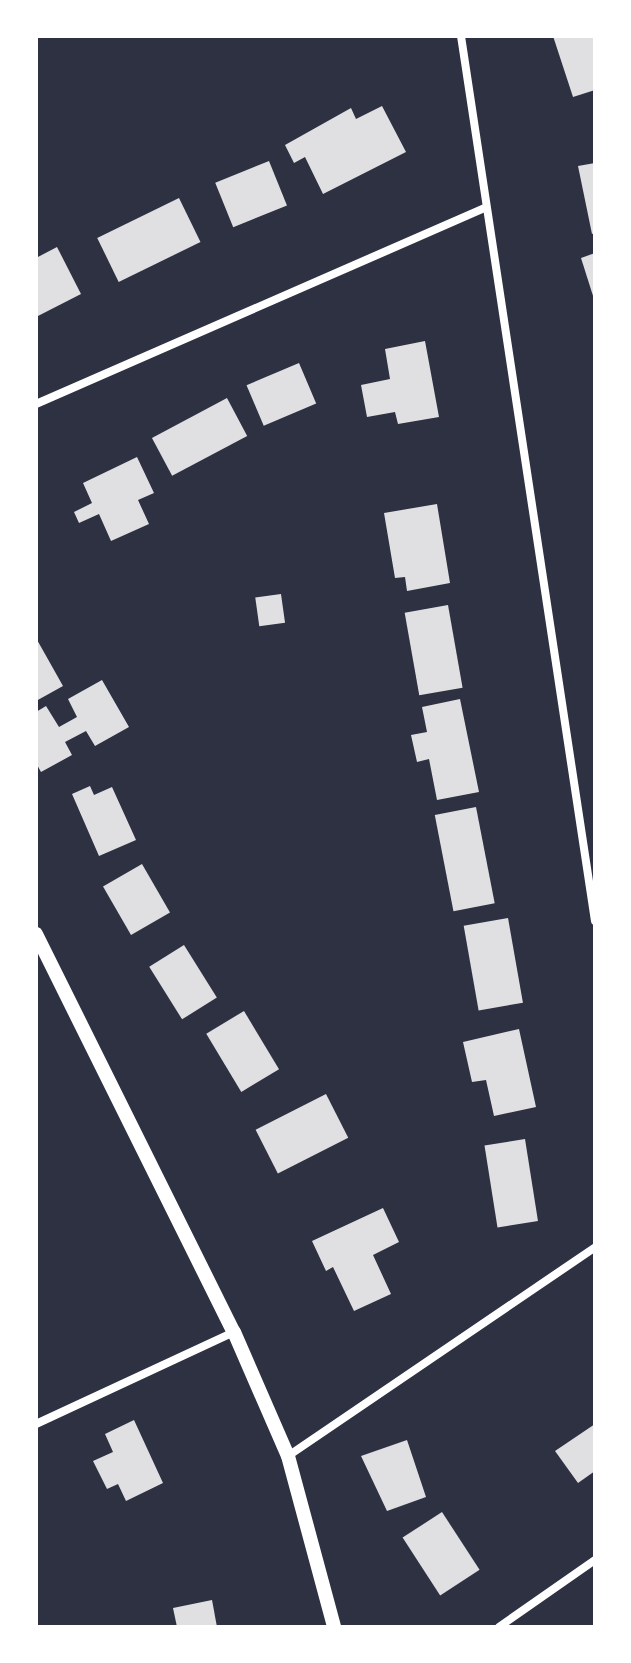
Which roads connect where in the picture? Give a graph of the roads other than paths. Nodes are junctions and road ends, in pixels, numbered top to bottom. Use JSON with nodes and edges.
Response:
{"nodes":[{"id":1,"x":461,"y":36,"type":"edge"},
{"id":2,"x":486,"y":207,"type":"junction"},
{"id":3,"x":36,"y":404,"type":"edge"},
{"id":4,"x":595,"y":921,"type":"edge"},
{"id":5,"x":36,"y":934,"type":"edge"},
{"id":6,"x":595,"y":1247,"type":"edge"},
{"id":7,"x":234,"y":1332,"type":"junction"},
{"id":8,"x":36,"y":1424,"type":"edge"},
{"id":9,"x":288,"y":1456,"type":"junction"},
{"id":10,"x":595,"y":1560,"type":"edge"},
{"id":11,"x":334,"y":1627,"type":"edge"},
{"id":12,"x":499,"y":1627,"type":"edge"}],
"edges":[{"from":1,"to":2,"type":"street"},
{"from":2,"to":3,"type":"street"},
{"from":2,"to":4,"type":"street"},
{"from":5,"to":7,"type":"street"},
{"from":6,"to":9,"type":"street"},
{"from":7,"to":8,"type":"street"},
{"from":7,"to":9,"type":"street"},
{"from":9,"to":11,"type":"street"},
{"from":10,"to":12,"type":"street"}]}
